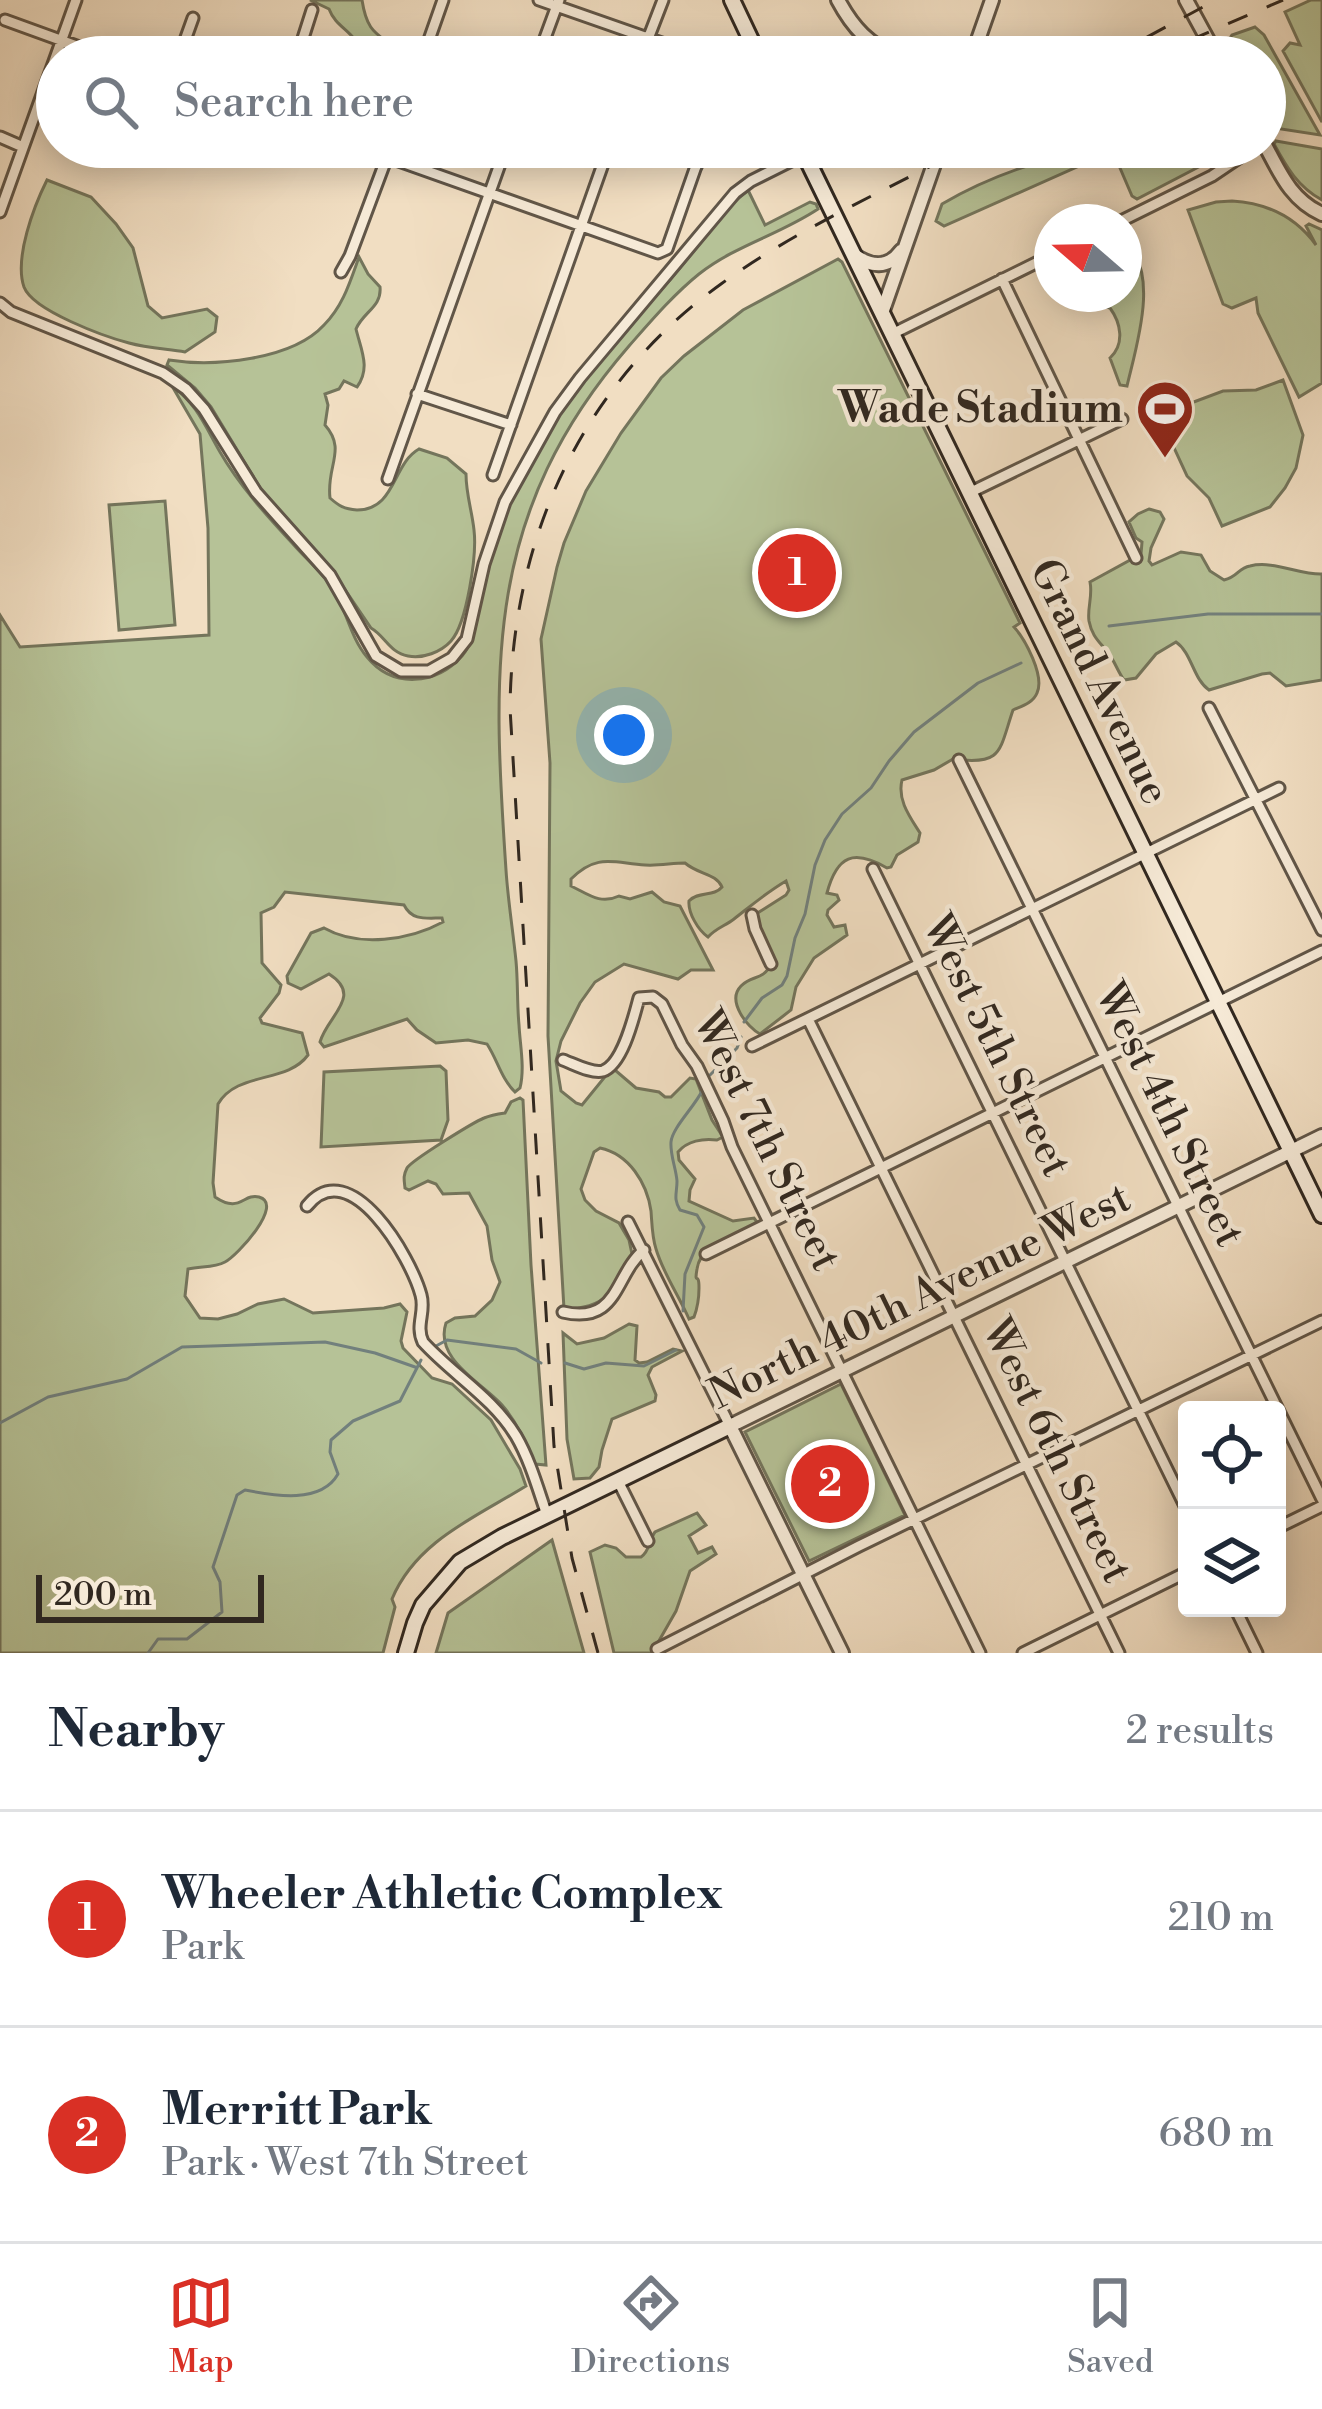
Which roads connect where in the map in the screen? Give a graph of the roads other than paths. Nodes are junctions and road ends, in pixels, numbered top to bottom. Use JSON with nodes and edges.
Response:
{"nodes":[{"id":1,"x":76,"y":0,"type":"edge"},
{"id":2,"x":443,"y":0,"type":"edge"},
{"id":3,"x":539,"y":0,"type":"edge"},
{"id":4,"x":663,"y":0,"type":"edge"},
{"id":5,"x":732,"y":0,"type":"edge"},
{"id":6,"x":838,"y":0,"type":"edge"},
{"id":7,"x":992,"y":0,"type":"edge"},
{"id":8,"x":1186,"y":0,"type":"edge"},
{"id":9,"x":557,"y":3,"type":"edge"},
{"id":10,"x":311,"y":10,"type":"dead end"},
{"id":11,"x":193,"y":18,"type":"dead end"},
{"id":12,"x":5,"y":20,"type":"dead end"},
{"id":13,"x":48,"y":36,"type":"edge"},
{"id":14,"x":64,"y":36,"type":"edge"},
{"id":15,"x":187,"y":36,"type":"edge"},
{"id":16,"x":303,"y":36,"type":"edge"},
{"id":17,"x":430,"y":36,"type":"edge"},
{"id":18,"x":545,"y":36,"type":"edge"},
{"id":19,"x":643,"y":36,"type":"edge"},
{"id":20,"x":649,"y":36,"type":"edge"},
{"id":21,"x":748,"y":36,"type":"edge"},
{"id":22,"x":862,"y":36,"type":"edge"},
{"id":23,"x":979,"y":36,"type":"edge"},
{"id":24,"x":1206,"y":36,"type":"edge"},
{"id":25,"x":36,"y":109,"type":"edge"},
{"id":26,"x":0,"y":137,"type":"edge"},
{"id":27,"x":22,"y":146,"type":"junction"},
{"id":28,"x":383,"y":168,"type":"edge"},
{"id":29,"x":417,"y":168,"type":"edge"},
{"id":30,"x":498,"y":168,"type":"edge"},
{"id":31,"x":601,"y":168,"type":"edge"},
{"id":32,"x":695,"y":168,"type":"edge"},
{"id":33,"x":774,"y":168,"type":"edge"},
{"id":34,"x":812,"y":168,"type":"edge"},
{"id":35,"x":932,"y":168,"type":"edge"},
{"id":36,"x":1224,"y":168,"type":"edge"},
{"id":37,"x":1279,"y":168,"type":"edge"},
{"id":38,"x":489,"y":194,"type":"junction"},
{"id":39,"x":1142,"y":211,"type":"edge"},
{"id":40,"x":0,"y":212,"type":"edge"},
{"id":41,"x":1322,"y":214,"type":"edge"},
{"id":42,"x":580,"y":226,"type":"junction"},
{"id":43,"x":911,"y":228,"type":"junction"},
{"id":44,"x":854,"y":255,"type":"junction"},
{"id":45,"x":1034,"y":264,"type":"edge"},
{"id":46,"x":341,"y":272,"type":"dead end"},
{"id":47,"x":1002,"y":279,"type":"junction"},
{"id":48,"x":0,"y":303,"type":"edge"},
{"id":49,"x":882,"y":313,"type":"junction"},
{"id":50,"x":892,"y":334,"type":"junction"},
{"id":51,"x":418,"y":394,"type":"junction"},
{"id":52,"x":1122,"y":418,"type":"dead end"},
{"id":53,"x":511,"y":425,"type":"junction"},
{"id":54,"x":1079,"y":440,"type":"junction"},
{"id":55,"x":493,"y":475,"type":"dead end"},
{"id":56,"x":388,"y":479,"type":"dead end"},
{"id":57,"x":969,"y":493,"type":"junction"},
{"id":58,"x":1136,"y":558,"type":"dead end"},
{"id":59,"x":1209,"y":708,"type":"dead end"},
{"id":60,"x":959,"y":760,"type":"dead end"},
{"id":61,"x":1279,"y":788,"type":"dead end"},
{"id":62,"x":1254,"y":800,"type":"junction"},
{"id":63,"x":1145,"y":852,"type":"junction"},
{"id":64,"x":873,"y":869,"type":"dead end"},
{"id":65,"x":1031,"y":909,"type":"junction"},
{"id":66,"x":752,"y":915,"type":"dead end"},
{"id":67,"x":1322,"y":930,"type":"edge"},
{"id":68,"x":1322,"y":951,"type":"edge"},
{"id":69,"x":771,"y":964,"type":"dead end"},
{"id":70,"x":919,"y":964,"type":"junction"},
{"id":71,"x":1219,"y":1003,"type":"junction"},
{"id":72,"x":808,"y":1018,"type":"junction"},
{"id":73,"x":752,"y":1046,"type":"dead end"},
{"id":74,"x":1105,"y":1058,"type":"junction"},
{"id":75,"x":563,"y":1060,"type":"dead end"},
{"id":76,"x":992,"y":1112,"type":"junction"},
{"id":77,"x":1322,"y":1136,"type":"edge"},
{"id":78,"x":1291,"y":1152,"type":"junction"},
{"id":79,"x":880,"y":1168,"type":"junction"},
{"id":80,"x":307,"y":1206,"type":"dead end"},
{"id":81,"x":1178,"y":1207,"type":"junction"},
{"id":82,"x":1322,"y":1215,"type":"edge"},
{"id":83,"x":628,"y":1222,"type":"dead end"},
{"id":84,"x":769,"y":1222,"type":"junction"},
{"id":85,"x":644,"y":1250,"type":"junction"},
{"id":86,"x":706,"y":1254,"type":"dead end"},
{"id":87,"x":1066,"y":1262,"type":"junction"},
{"id":88,"x":562,"y":1312,"type":"dead end"},
{"id":89,"x":953,"y":1317,"type":"junction"},
{"id":90,"x":1322,"y":1321,"type":"edge"},
{"id":91,"x":1251,"y":1356,"type":"junction"},
{"id":92,"x":842,"y":1371,"type":"junction"},
{"id":93,"x":1139,"y":1411,"type":"junction"},
{"id":94,"x":730,"y":1426,"type":"junction"},
{"id":95,"x":1027,"y":1466,"type":"junction"},
{"id":96,"x":618,"y":1481,"type":"junction"},
{"id":97,"x":1322,"y":1502,"type":"edge"},
{"id":98,"x":1187,"y":1509,"type":"edge"},
{"id":99,"x":547,"y":1515,"type":"junction"},
{"id":100,"x":915,"y":1520,"type":"junction"},
{"id":101,"x":1286,"y":1523,"type":"edge"},
{"id":102,"x":647,"y":1541,"type":"dead end"},
{"id":103,"x":803,"y":1575,"type":"junction"},
{"id":104,"x":1178,"y":1576,"type":"edge"},
{"id":105,"x":1101,"y":1615,"type":"junction"},
{"id":106,"x":1239,"y":1617,"type":"edge"},
{"id":107,"x":656,"y":1648,"type":"dead end"},
{"id":108,"x":406,"y":1653,"type":"edge"},
{"id":109,"x":842,"y":1653,"type":"edge"},
{"id":110,"x":980,"y":1653,"type":"edge"},
{"id":111,"x":1022,"y":1653,"type":"edge"},
{"id":112,"x":1119,"y":1653,"type":"edge"},
{"id":113,"x":1257,"y":1653,"type":"edge"}],
"edges":[{"from":1,"to":14,"type":"street"},
{"from":2,"to":17,"type":"street"},
{"from":3,"to":9,"type":"street"},
{"from":4,"to":20,"type":"street"},
{"from":5,"to":21,"type":"main road"},
{"from":6,"to":22,"type":"street"},
{"from":7,"to":23,"type":"street"},
{"from":8,"to":24,"type":"street"},
{"from":9,"to":18,"type":"street"},
{"from":9,"to":19,"type":"street"},
{"from":10,"to":16,"type":"street"},
{"from":11,"to":15,"type":"street"},
{"from":12,"to":13,"type":"street"},
{"from":25,"to":27,"type":"street"},
{"from":26,"to":27,"type":"street"},
{"from":27,"to":40,"type":"street"},
{"from":28,"to":46,"type":"street"},
{"from":29,"to":38,"type":"street"},
{"from":30,"to":38,"type":"street"},
{"from":31,"to":42,"type":"street"},
{"from":32,"to":42,"type":"street"},
{"from":33,"to":48,"type":"street"},
{"from":34,"to":44,"type":"main road","name":"Grand Avenue"},
{"from":35,"to":43,"type":"street"},
{"from":36,"to":39,"type":"street"},
{"from":37,"to":41,"type":"street"},
{"from":38,"to":42,"type":"street"},
{"from":38,"to":51,"type":"street"},
{"from":42,"to":53,"type":"street"},
{"from":43,"to":44,"type":"street"},
{"from":43,"to":49,"type":"street"},
{"from":44,"to":49,"type":"main road","name":"Grand Avenue"},
{"from":45,"to":47,"type":"street"},
{"from":47,"to":50,"type":"street"},
{"from":47,"to":54,"type":"street"},
{"from":49,"to":50,"type":"main road","name":"Grand Avenue"},
{"from":50,"to":57,"type":"main road","name":"Grand Avenue"},
{"from":51,"to":53,"type":"street"},
{"from":51,"to":56,"type":"street"},
{"from":52,"to":54,"type":"street"},
{"from":53,"to":55,"type":"street"},
{"from":54,"to":57,"type":"street"},
{"from":54,"to":58,"type":"street"},
{"from":57,"to":63,"type":"main road","name":"Grand Avenue"},
{"from":59,"to":62,"type":"street"},
{"from":60,"to":65,"type":"street","name":"West 4th Street"},
{"from":61,"to":62,"type":"street"},
{"from":62,"to":63,"type":"street"},
{"from":62,"to":67,"type":"street"},
{"from":63,"to":65,"type":"street"},
{"from":63,"to":71,"type":"main road","name":"Grand Avenue"},
{"from":64,"to":70,"type":"street","name":"West 5th Street"},
{"from":65,"to":70,"type":"street"},
{"from":65,"to":74,"type":"street","name":"West 4th Street"},
{"from":66,"to":69,"type":"street"},
{"from":68,"to":71,"type":"street"},
{"from":70,"to":72,"type":"street"},
{"from":70,"to":76,"type":"street","name":"West 5th Street"},
{"from":71,"to":74,"type":"street"},
{"from":71,"to":78,"type":"main road","name":"Grand Avenue"},
{"from":72,"to":73,"type":"street"},
{"from":72,"to":79,"type":"street","name":"West 6th Street"},
{"from":74,"to":76,"type":"street"},
{"from":74,"to":81,"type":"street","name":"West 4th Street"},
{"from":75,"to":84,"type":"street","name":"West 7th Street"},
{"from":76,"to":79,"type":"street"},
{"from":76,"to":87,"type":"street","name":"West 5th Street"},
{"from":77,"to":78,"type":"street","name":"North 40th Avenue West"},
{"from":78,"to":81,"type":"street","name":"North 40th Avenue West"},
{"from":78,"to":82,"type":"main road","name":"Grand Avenue"},
{"from":79,"to":84,"type":"street"},
{"from":79,"to":89,"type":"street","name":"West 6th Street"},
{"from":80,"to":99,"type":"street"},
{"from":81,"to":87,"type":"street","name":"North 40th Avenue West"},
{"from":81,"to":91,"type":"street","name":"West 4th Street"},
{"from":83,"to":85,"type":"street"},
{"from":84,"to":86,"type":"street"},
{"from":84,"to":92,"type":"street","name":"West 7th Street"},
{"from":85,"to":88,"type":"street"},
{"from":85,"to":94,"type":"street"},
{"from":87,"to":89,"type":"street","name":"North 40th Avenue West"},
{"from":87,"to":93,"type":"street","name":"West 5th Street"},
{"from":89,"to":92,"type":"street","name":"North 40th Avenue West"},
{"from":89,"to":95,"type":"street","name":"West 6th Street"},
{"from":90,"to":91,"type":"street"},
{"from":91,"to":93,"type":"street"},
{"from":91,"to":97,"type":"street","name":"West 4th Street"},
{"from":92,"to":94,"type":"street","name":"North 40th Avenue West"},
{"from":92,"to":100,"type":"street","name":"West 7th Street"},
{"from":93,"to":95,"type":"street"},
{"from":93,"to":98,"type":"street","name":"West 5th Street"},
{"from":94,"to":96,"type":"main road","name":"North 40th Avenue West"},
{"from":94,"to":103,"type":"street"},
{"from":95,"to":100,"type":"street"},
{"from":95,"to":105,"type":"street","name":"West 6th Street"},
{"from":96,"to":99,"type":"main road","name":"North 40th Avenue West"},
{"from":96,"to":102,"type":"street"},
{"from":97,"to":101,"type":"street"},
{"from":99,"to":108,"type":"main road","name":"North 40th Avenue West"},
{"from":100,"to":103,"type":"street"},
{"from":100,"to":110,"type":"street","name":"West 7th Street"},
{"from":103,"to":107,"type":"street"},
{"from":103,"to":109,"type":"street"},
{"from":104,"to":105,"type":"street"},
{"from":105,"to":111,"type":"street"},
{"from":105,"to":112,"type":"street","name":"West 6th Street"},
{"from":106,"to":113,"type":"street"}]}
